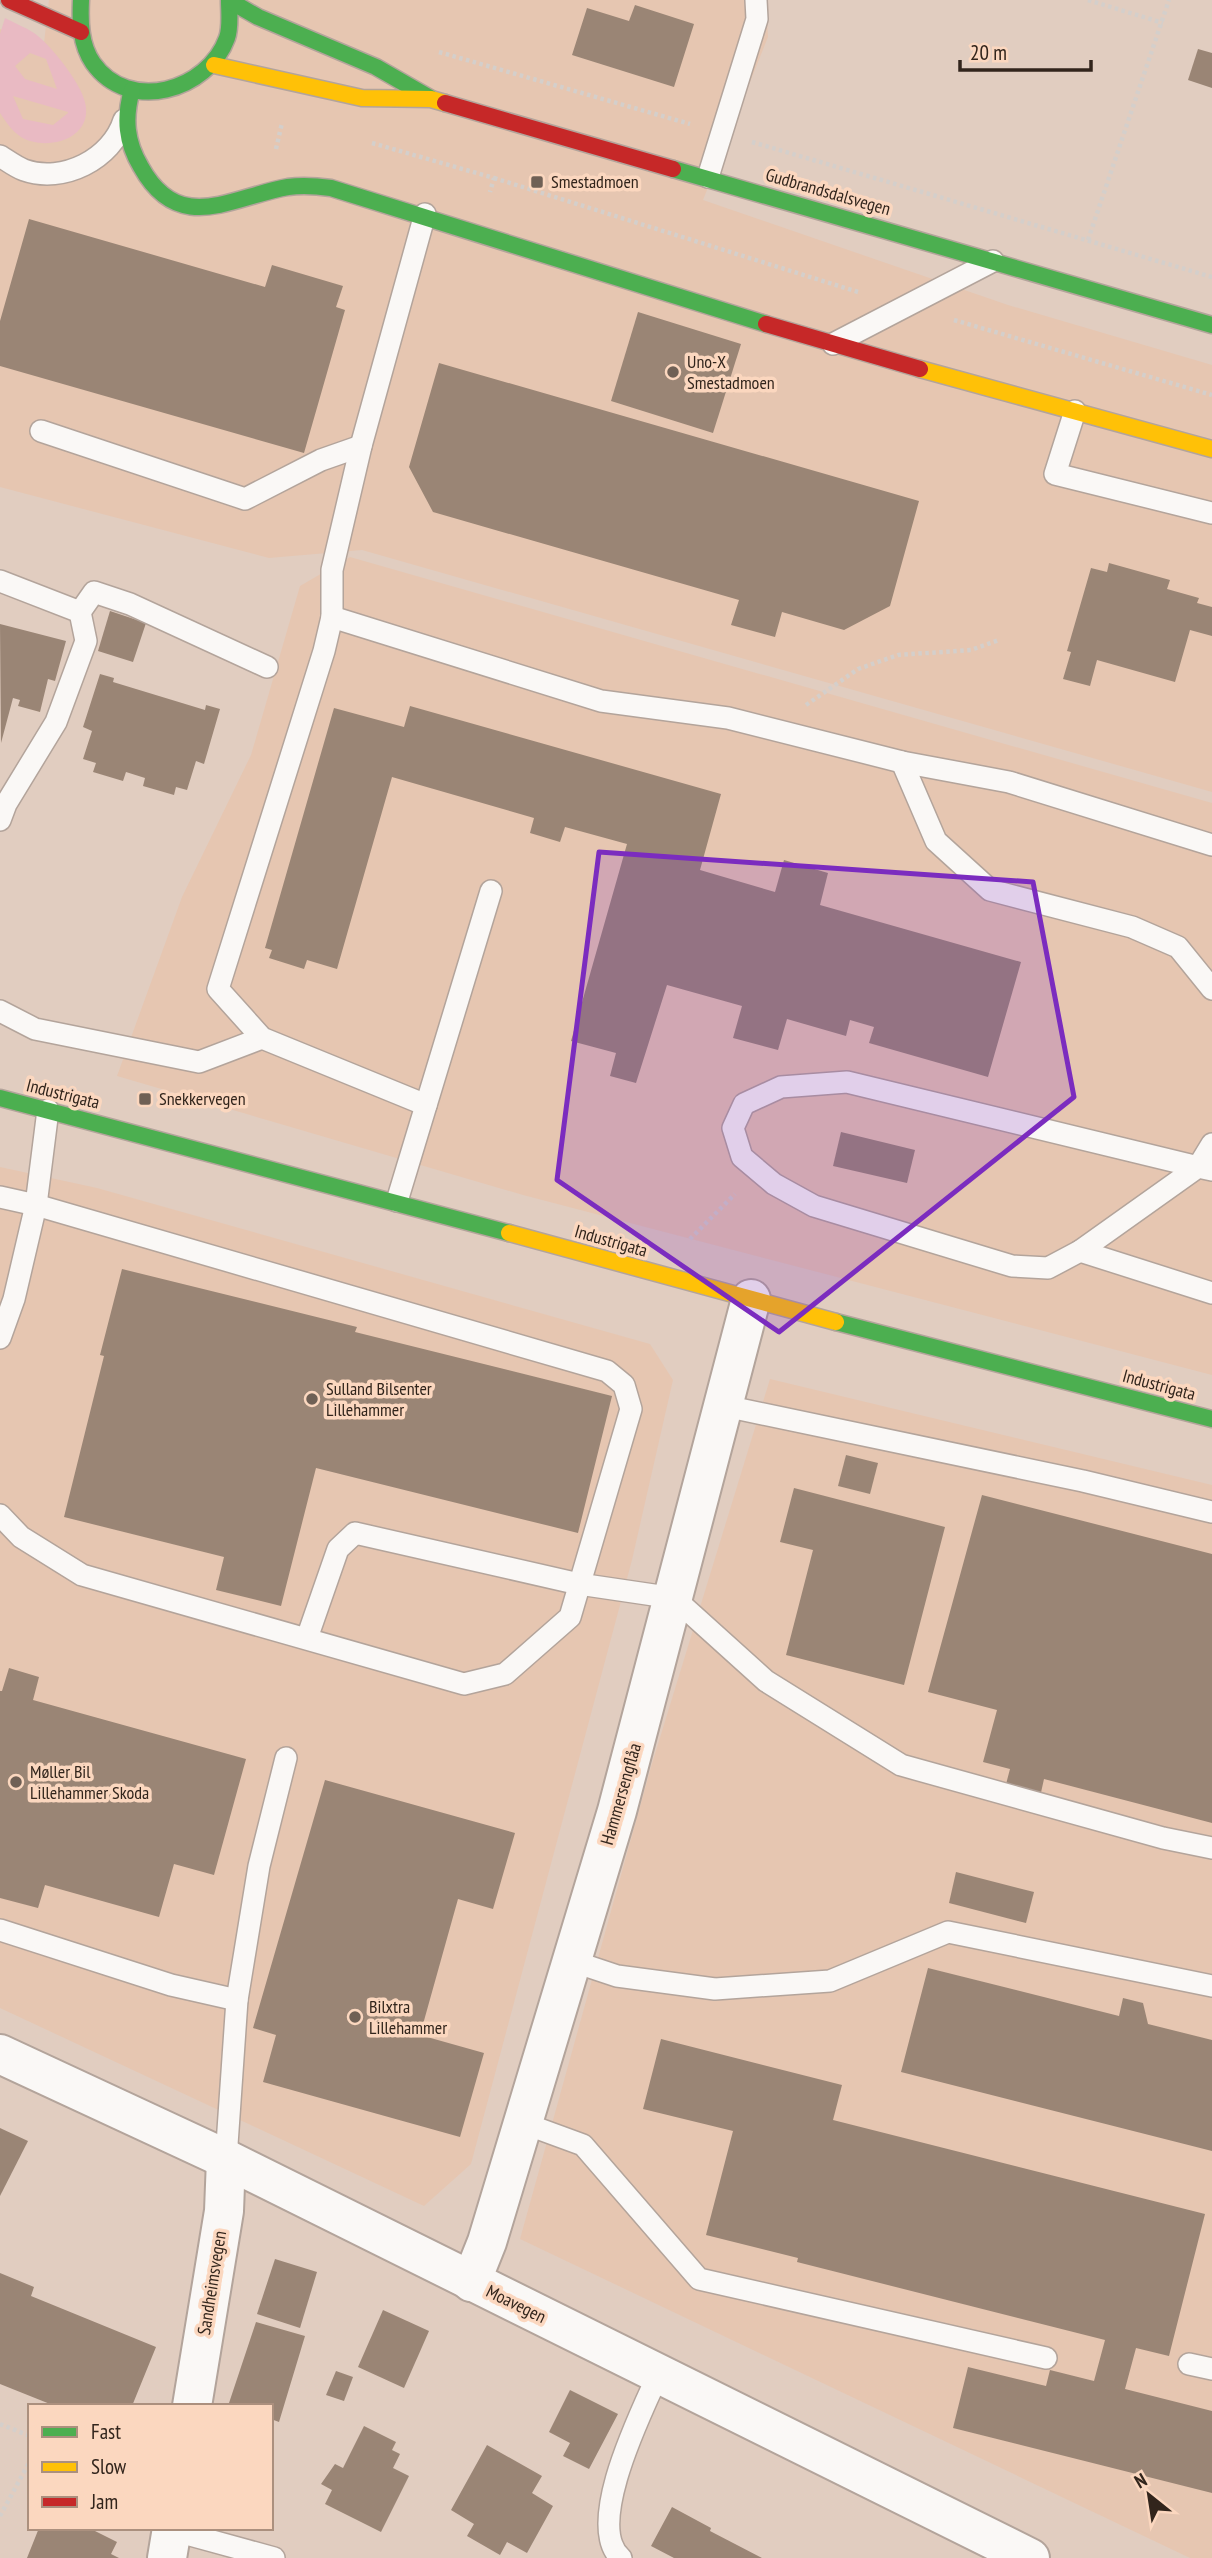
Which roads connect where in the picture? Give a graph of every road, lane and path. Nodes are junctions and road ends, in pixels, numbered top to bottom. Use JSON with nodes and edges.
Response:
{"nodes":[{"id":1,"x":9,"y":0,"type":"edge"},
{"id":2,"x":81,"y":0,"type":"edge"},
{"id":3,"x":229,"y":0,"type":"edge"},
{"id":4,"x":756,"y":0,"type":"edge"},
{"id":5,"x":1088,"y":0,"type":"edge"},
{"id":6,"x":1169,"y":0,"type":"edge"},
{"id":7,"x":1163,"y":23,"type":"junction"},
{"id":8,"x":81,"y":32,"type":"junction"},
{"id":9,"x":474,"y":63,"type":"dead end"},
{"id":10,"x":214,"y":65,"type":"junction"},
{"id":11,"x":132,"y":90,"type":"junction"},
{"id":12,"x":431,"y":99,"type":"junction"},
{"id":13,"x":126,"y":115,"type":"junction"},
{"id":14,"x":722,"y":134,"type":"junction"},
{"id":15,"x":370,"y":142,"type":"dead end"},
{"id":16,"x":0,"y":156,"type":"edge"},
{"id":17,"x":708,"y":177,"type":"junction"},
{"id":18,"x":494,"y":178,"type":"junction"},
{"id":19,"x":425,"y":214,"type":"junction"},
{"id":20,"x":477,"y":233,"type":"junction"},
{"id":21,"x":1088,"y":240,"type":"junction"},
{"id":22,"x":994,"y":261,"type":"junction"},
{"id":23,"x":1212,"y":276,"type":"edge"},
{"id":24,"x":908,"y":307,"type":"junction"},
{"id":25,"x":1212,"y":325,"type":"edge"},
{"id":26,"x":833,"y":344,"type":"junction"},
{"id":27,"x":1212,"y":395,"type":"edge"},
{"id":28,"x":1075,"y":411,"type":"junction"},
{"id":29,"x":41,"y":431,"type":"dead end"},
{"id":30,"x":361,"y":446,"type":"junction"},
{"id":31,"x":1212,"y":449,"type":"edge"},
{"id":32,"x":1212,"y":513,"type":"edge"},
{"id":33,"x":0,"y":581,"type":"edge"},
{"id":34,"x":80,"y":612,"type":"junction"},
{"id":35,"x":332,"y":617,"type":"junction"},
{"id":36,"x":999,"y":640,"type":"dead end"},
{"id":37,"x":267,"y":667,"type":"dead end"},
{"id":38,"x":780,"y":730,"type":"junction"},
{"id":39,"x":902,"y":762,"type":"junction"},
{"id":40,"x":0,"y":820,"type":"edge"},
{"id":41,"x":1212,"y":845,"type":"edge"},
{"id":42,"x":491,"y":891,"type":"dead end"},
{"id":43,"x":1212,"y":989,"type":"edge"},
{"id":44,"x":0,"y":1011,"type":"edge"},
{"id":45,"x":262,"y":1038,"type":"junction"},
{"id":46,"x":0,"y":1098,"type":"edge"},
{"id":47,"x":426,"y":1105,"type":"junction"},
{"id":48,"x":48,"y":1110,"type":"junction"},
{"id":49,"x":1212,"y":1144,"type":"edge"},
{"id":50,"x":1205,"y":1169,"type":"edge"},
{"id":51,"x":764,"y":1175,"type":"junction"},
{"id":52,"x":0,"y":1197,"type":"edge"},
{"id":53,"x":397,"y":1201,"type":"junction"},
{"id":54,"x":36,"y":1205,"type":"junction"},
{"id":55,"x":682,"y":1248,"type":"dead end"},
{"id":56,"x":1080,"y":1251,"type":"junction"},
{"id":57,"x":1212,"y":1293,"type":"edge"},
{"id":58,"x":751,"y":1300,"type":"junction"},
{"id":59,"x":0,"y":1338,"type":"edge"},
{"id":60,"x":725,"y":1406,"type":"junction"},
{"id":61,"x":1212,"y":1419,"type":"edge"},
{"id":62,"x":1212,"y":1512,"type":"edge"},
{"id":63,"x":0,"y":1515,"type":"edge"},
{"id":64,"x":579,"y":1584,"type":"junction"},
{"id":65,"x":674,"y":1598,"type":"junction"},
{"id":66,"x":307,"y":1638,"type":"junction"},
{"id":67,"x":286,"y":1758,"type":"dead end"},
{"id":68,"x":1212,"y":1848,"type":"edge"},
{"id":69,"x":0,"y":1930,"type":"edge"},
{"id":70,"x":572,"y":1961,"type":"junction"},
{"id":71,"x":1212,"y":1986,"type":"edge"},
{"id":72,"x":237,"y":2000,"type":"junction"},
{"id":73,"x":0,"y":2054,"type":"edge"},
{"id":74,"x":523,"y":2123,"type":"junction"},
{"id":75,"x":226,"y":2160,"type":"junction"},
{"id":76,"x":471,"y":2282,"type":"junction"},
{"id":77,"x":1046,"y":2358,"type":"dead end"},
{"id":78,"x":1189,"y":2364,"type":"dead end"},
{"id":79,"x":1212,"y":2369,"type":"edge"},
{"id":80,"x":658,"y":2375,"type":"junction"},
{"id":81,"x":192,"y":2404,"type":"edge"},
{"id":82,"x":0,"y":2424,"type":"edge"},
{"id":83,"x":28,"y":2435,"type":"edge"},
{"id":84,"x":28,"y":2465,"type":"edge"},
{"id":85,"x":0,"y":2515,"type":"edge"},
{"id":86,"x":170,"y":2539,"type":"edge"},
{"id":87,"x":274,"y":2558,"type":"edge"},
{"id":88,"x":621,"y":2558,"type":"edge"},
{"id":89,"x":1030,"y":2558,"type":"edge"}],
"edges":[{"from":1,"to":8,"type":"street"},
{"from":2,"to":8,"type":"street"},
{"from":3,"to":10,"type":"street"},
{"from":3,"to":12,"type":"street","name":"Gudbrandsdalsvegen"},
{"from":4,"to":14,"type":"lane"},
{"from":5,"to":7,"type":"path"},
{"from":6,"to":7,"type":"path"},
{"from":7,"to":21,"type":"path"},
{"from":8,"to":11,"type":"street"},
{"from":9,"to":14,"type":"path"},
{"from":10,"to":11,"type":"street"},
{"from":10,"to":12,"type":"street","name":"Gudbrandsdalsvegen"},
{"from":11,"to":13,"type":"street"},
{"from":12,"to":17,"type":"street","name":"Gudbrandsdalsvegen"},
{"from":13,"to":16,"type":"lane"},
{"from":13,"to":19,"type":"street"},
{"from":14,"to":17,"type":"lane"},
{"from":14,"to":21,"type":"path"},
{"from":15,"to":18,"type":"path"},
{"from":17,"to":22,"type":"street","name":"Gudbrandsdalsvegen"},
{"from":18,"to":20,"type":"path"},
{"from":18,"to":24,"type":"path"},
{"from":19,"to":20,"type":"street"},
{"from":19,"to":30,"type":"lane"},
{"from":20,"to":26,"type":"street"},
{"from":21,"to":23,"type":"path"},
{"from":22,"to":24,"type":"lane"},
{"from":22,"to":25,"type":"street","name":"Gudbrandsdalsvegen"},
{"from":24,"to":26,"type":"lane"},
{"from":24,"to":27,"type":"path"},
{"from":26,"to":28,"type":"street"},
{"from":28,"to":31,"type":"street"},
{"from":28,"to":32,"type":"lane"},
{"from":29,"to":30,"type":"lane"},
{"from":30,"to":35,"type":"lane"},
{"from":33,"to":34,"type":"lane"},
{"from":34,"to":37,"type":"lane"},
{"from":34,"to":40,"type":"lane"},
{"from":35,"to":38,"type":"lane"},
{"from":35,"to":45,"type":"lane"},
{"from":36,"to":38,"type":"path"},
{"from":38,"to":39,"type":"lane"},
{"from":39,"to":41,"type":"lane"},
{"from":39,"to":43,"type":"lane"},
{"from":42,"to":47,"type":"lane"},
{"from":44,"to":45,"type":"lane"},
{"from":45,"to":47,"type":"lane"},
{"from":46,"to":48,"type":"street","name":"Industrigata"},
{"from":47,"to":53,"type":"lane"},
{"from":48,"to":53,"type":"street","name":"Industrigata"},
{"from":48,"to":54,"type":"lane"},
{"from":49,"to":50,"type":"lane"},
{"from":50,"to":51,"type":"lane"},
{"from":50,"to":56,"type":"lane"},
{"from":51,"to":55,"type":"path"},
{"from":51,"to":56,"type":"lane"},
{"from":52,"to":54,"type":"lane"},
{"from":53,"to":58,"type":"street","name":"Industrigata"},
{"from":54,"to":59,"type":"lane"},
{"from":54,"to":64,"type":"lane"},
{"from":56,"to":57,"type":"lane"},
{"from":58,"to":60,"type":"street","name":"Hammersengflåa"},
{"from":58,"to":61,"type":"street","name":"Industrigata"},
{"from":60,"to":62,"type":"lane"},
{"from":60,"to":65,"type":"street","name":"Hammersengflåa"},
{"from":63,"to":66,"type":"lane"},
{"from":64,"to":65,"type":"lane"},
{"from":64,"to":66,"type":"lane"},
{"from":64,"to":66,"type":"lane"},
{"from":65,"to":68,"type":"lane"},
{"from":65,"to":70,"type":"street","name":"Hammersengflåa"},
{"from":67,"to":72,"type":"lane"},
{"from":69,"to":72,"type":"lane"},
{"from":70,"to":71,"type":"lane"},
{"from":70,"to":74,"type":"street","name":"Hammersengflåa"},
{"from":72,"to":75,"type":"lane"},
{"from":73,"to":75,"type":"street","name":"Moavegen"},
{"from":74,"to":76,"type":"street","name":"Hammersengflåa"},
{"from":74,"to":77,"type":"lane"},
{"from":75,"to":76,"type":"street","name":"Moavegen"},
{"from":75,"to":81,"type":"street","name":"Sandheimsvegen"},
{"from":76,"to":80,"type":"street","name":"Moavegen"},
{"from":78,"to":79,"type":"lane"},
{"from":80,"to":88,"type":"lane"},
{"from":80,"to":89,"type":"street","name":"Moavegen"},
{"from":82,"to":83,"type":"path"},
{"from":84,"to":85,"type":"path"},
{"from":86,"to":87,"type":"lane"}]}
